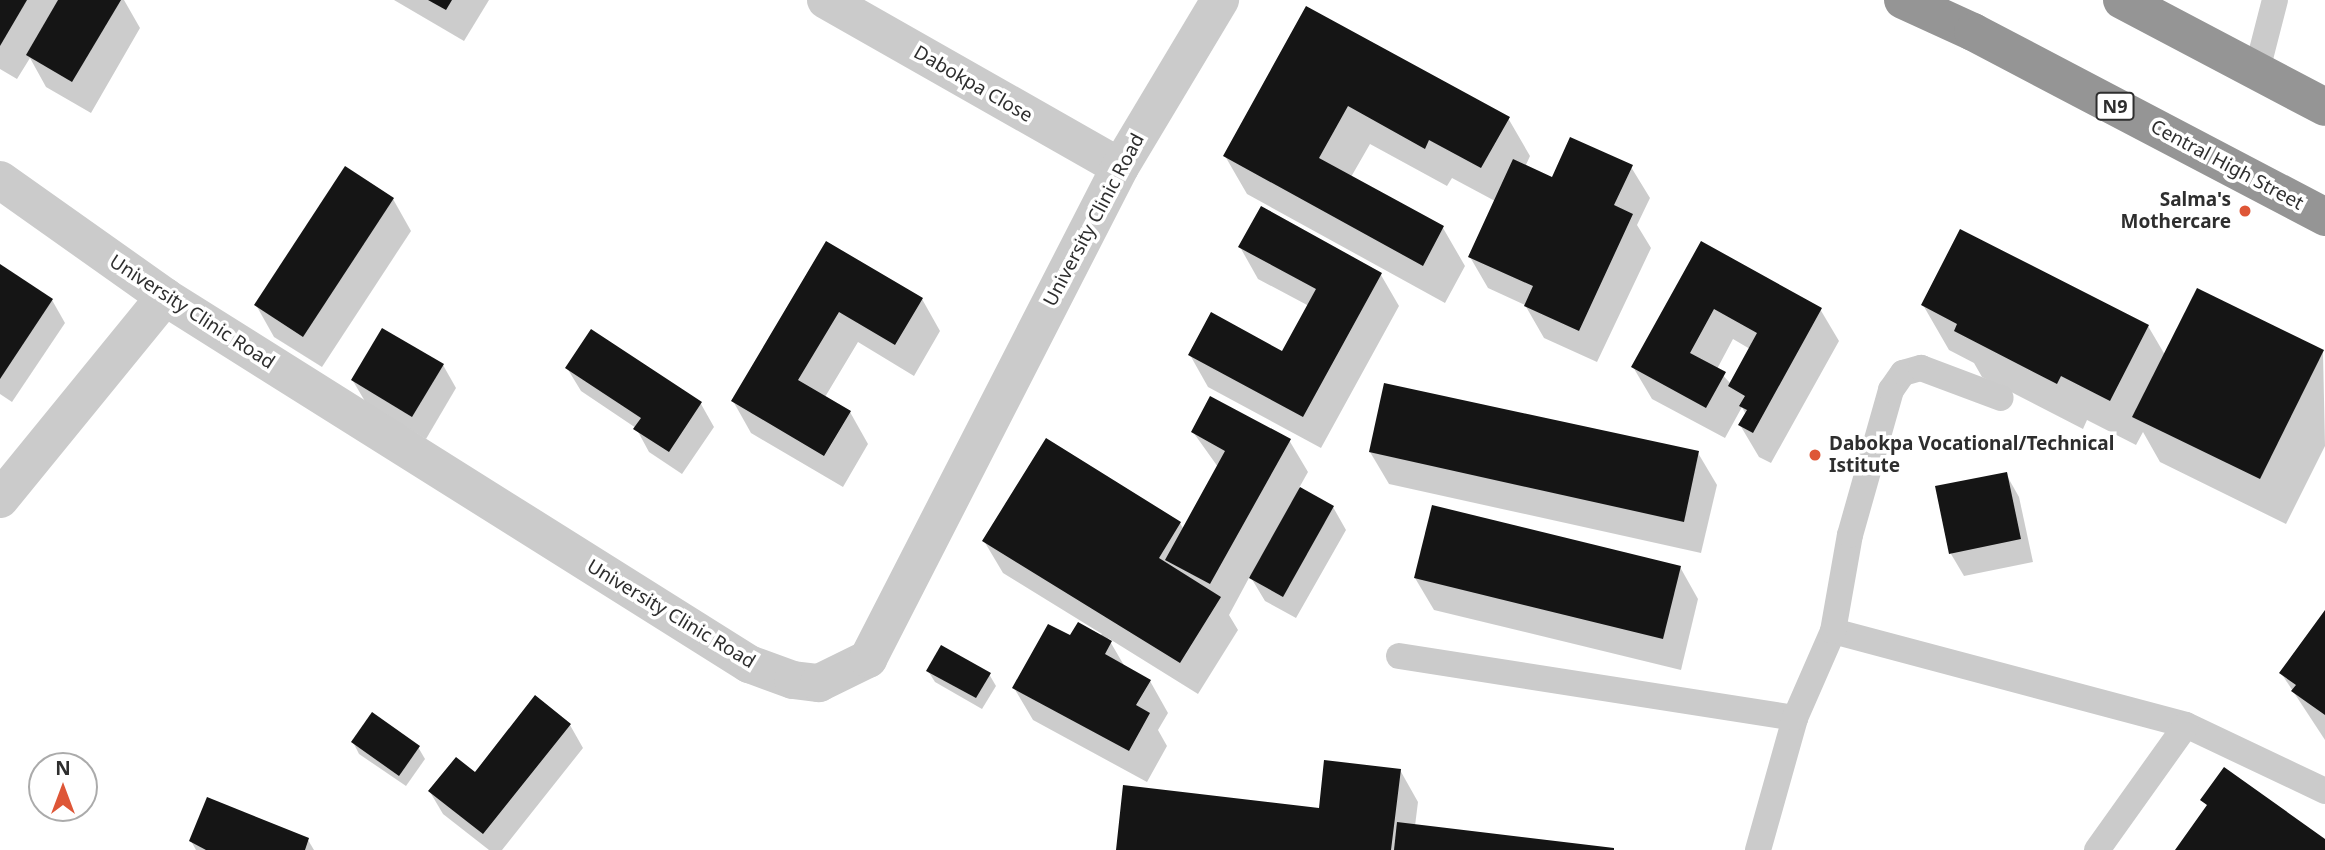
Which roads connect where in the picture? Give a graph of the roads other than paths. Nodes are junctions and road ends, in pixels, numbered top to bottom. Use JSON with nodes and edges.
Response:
{"nodes":[{"id":1,"x":826,"y":0,"type":"edge"},
{"id":2,"x":1220,"y":0,"type":"edge"},
{"id":3,"x":1903,"y":0,"type":"edge"},
{"id":4,"x":2122,"y":0,"type":"edge"},
{"id":5,"x":2275,"y":0,"type":"edge"},
{"id":6,"x":2257,"y":70,"type":"junction"},
{"id":7,"x":2325,"y":107,"type":"edge"},
{"id":8,"x":1119,"y":167,"type":"junction"},
{"id":9,"x":0,"y":180,"type":"edge"},
{"id":10,"x":2325,"y":216,"type":"edge"},
{"id":11,"x":165,"y":297,"type":"junction"},
{"id":12,"x":2001,"y":398,"type":"dead end"},
{"id":13,"x":0,"y":499,"type":"edge"},
{"id":14,"x":1833,"y":631,"type":"junction"},
{"id":15,"x":1399,"y":656,"type":"dead end"},
{"id":16,"x":1795,"y":718,"type":"junction"},
{"id":17,"x":2186,"y":725,"type":"junction"},
{"id":18,"x":2325,"y":792,"type":"edge"},
{"id":19,"x":1758,"y":850,"type":"edge"},
{"id":20,"x":2097,"y":850,"type":"edge"}],
"edges":[{"from":1,"to":8,"type":"street","name":"Dabokpa Close"},
{"from":2,"to":8,"type":"street","name":"University Clinic Road"},
{"from":3,"to":10,"type":"highway","name":"Central High Street","number":"N9"},
{"from":4,"to":6,"type":"highway"},
{"from":5,"to":6,"type":"lane"},
{"from":6,"to":7,"type":"highway"},
{"from":8,"to":11,"type":"street","name":"University Clinic Road"},
{"from":9,"to":11,"type":"street","name":"University Clinic Road"},
{"from":11,"to":13,"type":"street"},
{"from":12,"to":14,"type":"lane"},
{"from":14,"to":16,"type":"lane"},
{"from":14,"to":17,"type":"lane"},
{"from":15,"to":16,"type":"lane"},
{"from":16,"to":19,"type":"lane"},
{"from":17,"to":18,"type":"lane"},
{"from":17,"to":20,"type":"lane"}]}
